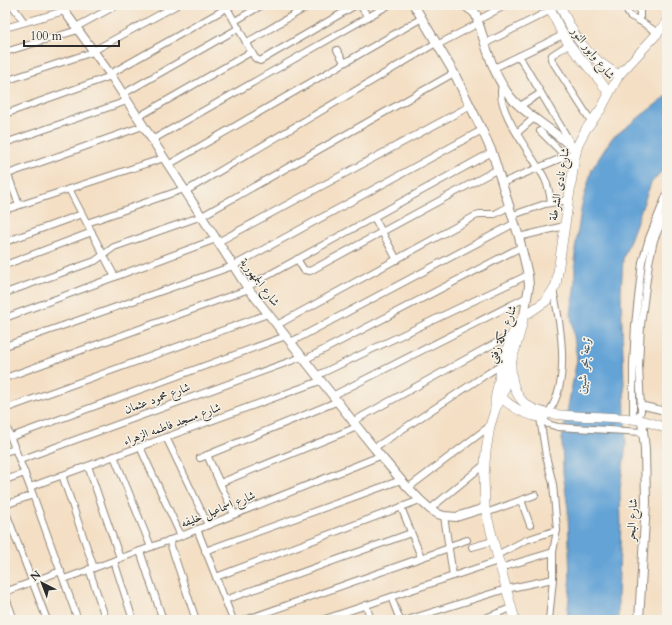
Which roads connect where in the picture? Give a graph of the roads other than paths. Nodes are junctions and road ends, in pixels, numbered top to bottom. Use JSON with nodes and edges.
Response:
{"nodes":[{"id":1,"x":12,"y":5,"type":"edge"},
{"id":2,"x":117,"y":5,"type":"edge"},
{"id":3,"x":178,"y":5,"type":"edge"},
{"id":4,"x":262,"y":5,"type":"edge"},
{"id":5,"x":310,"y":5,"type":"edge"},
{"id":6,"x":356,"y":5,"type":"edge"},
{"id":7,"x":360,"y":5,"type":"edge"},
{"id":8,"x":389,"y":5,"type":"edge"},
{"id":9,"x":414,"y":5,"type":"edge"},
{"id":10,"x":464,"y":5,"type":"edge"},
{"id":11,"x":472,"y":5,"type":"edge"},
{"id":12,"x":506,"y":5,"type":"edge"},
{"id":13,"x":560,"y":5,"type":"edge"},
{"id":14,"x":623,"y":5,"type":"edge"},
{"id":15,"x":638,"y":5,"type":"edge"},
{"id":16,"x":230,"y":6,"type":"edge"},
{"id":17,"x":550,"y":7,"type":"edge"},
{"id":18,"x":62,"y":8,"type":"edge"},
{"id":19,"x":368,"y":17,"type":"junction"},
{"id":20,"x":422,"y":18,"type":"junction"},
{"id":21,"x":477,"y":19,"type":"junction"},
{"id":22,"x":235,"y":21,"type":"junction"},
{"id":23,"x":640,"y":21,"type":"junction"},
{"id":24,"x":24,"y":22,"type":"junction"},
{"id":25,"x":667,"y":22,"type":"edge"},
{"id":26,"x":5,"y":28,"type":"edge"},
{"id":27,"x":239,"y":28,"type":"junction"},
{"id":28,"x":77,"y":29,"type":"junction"},
{"id":29,"x":658,"y":33,"type":"junction"},
{"id":30,"x":563,"y":35,"type":"junction"},
{"id":31,"x":246,"y":43,"type":"junction"},
{"id":32,"x":486,"y":43,"type":"junction"},
{"id":33,"x":437,"y":44,"type":"junction"},
{"id":34,"x":569,"y":44,"type":"junction"},
{"id":35,"x":337,"y":50,"type":"dead end"},
{"id":36,"x":93,"y":51,"type":"junction"},
{"id":37,"x":5,"y":52,"type":"edge"},
{"id":38,"x":251,"y":52,"type":"junction"},
{"id":39,"x":519,"y":56,"type":"junction"},
{"id":40,"x":344,"y":62,"type":"junction"},
{"id":41,"x":494,"y":68,"type":"junction"},
{"id":42,"x":454,"y":73,"type":"junction"},
{"id":43,"x":110,"y":75,"type":"junction"},
{"id":44,"x":618,"y":75,"type":"junction"},
{"id":45,"x":5,"y":81,"type":"edge"},
{"id":46,"x":502,"y":86,"type":"junction"},
{"id":47,"x":541,"y":93,"type":"junction"},
{"id":48,"x":608,"y":93,"type":"junction"},
{"id":49,"x":125,"y":98,"type":"junction"},
{"id":50,"x":470,"y":106,"type":"junction"},
{"id":51,"x":520,"y":106,"type":"junction"},
{"id":52,"x":5,"y":114,"type":"edge"},
{"id":53,"x":138,"y":117,"type":"junction"},
{"id":54,"x":534,"y":118,"type":"junction"},
{"id":55,"x":591,"y":121,"type":"junction"},
{"id":56,"x":143,"y":126,"type":"junction"},
{"id":57,"x":482,"y":130,"type":"junction"},
{"id":58,"x":540,"y":131,"type":"dead end"},
{"id":59,"x":517,"y":133,"type":"junction"},
{"id":60,"x":152,"y":140,"type":"junction"},
{"id":61,"x":5,"y":143,"type":"edge"},
{"id":62,"x":492,"y":152,"type":"junction"},
{"id":63,"x":576,"y":152,"type":"junction"},
{"id":64,"x":566,"y":156,"type":"junction"},
{"id":65,"x":166,"y":162,"type":"junction"},
{"id":66,"x":5,"y":167,"type":"edge"},
{"id":67,"x":538,"y":168,"type":"junction"},
{"id":68,"x":498,"y":170,"type":"junction"},
{"id":69,"x":6,"y":175,"type":"edge"},
{"id":70,"x":502,"y":183,"type":"junction"},
{"id":71,"x":69,"y":189,"type":"junction"},
{"id":72,"x":185,"y":190,"type":"junction"},
{"id":73,"x":667,"y":192,"type":"edge"},
{"id":74,"x":568,"y":200,"type":"junction"},
{"id":75,"x":551,"y":202,"type":"junction"},
{"id":76,"x":19,"y":205,"type":"junction"},
{"id":77,"x":510,"y":206,"type":"junction"},
{"id":78,"x":5,"y":210,"type":"edge"},
{"id":79,"x":667,"y":210,"type":"edge"},
{"id":80,"x":82,"y":214,"type":"junction"},
{"id":81,"x":513,"y":215,"type":"junction"},
{"id":82,"x":202,"y":216,"type":"junction"},
{"id":83,"x":374,"y":217,"type":"junction"},
{"id":84,"x":87,"y":223,"type":"junction"},
{"id":85,"x":515,"y":223,"type":"junction"},
{"id":86,"x":564,"y":226,"type":"junction"},
{"id":87,"x":92,"y":232,"type":"junction"},
{"id":88,"x":382,"y":232,"type":"junction"},
{"id":89,"x":519,"y":237,"type":"junction"},
{"id":90,"x":217,"y":241,"type":"junction"},
{"id":91,"x":5,"y":242,"type":"edge"},
{"id":92,"x":522,"y":247,"type":"junction"},
{"id":93,"x":103,"y":254,"type":"junction"},
{"id":94,"x":297,"y":259,"type":"junction"},
{"id":95,"x":397,"y":260,"type":"junction"},
{"id":96,"x":5,"y":265,"type":"edge"},
{"id":97,"x":233,"y":266,"type":"junction"},
{"id":98,"x":528,"y":275,"type":"junction"},
{"id":99,"x":115,"y":277,"type":"junction"},
{"id":100,"x":248,"y":288,"type":"junction"},
{"id":101,"x":553,"y":290,"type":"junction"},
{"id":102,"x":5,"y":293,"type":"edge"},
{"id":103,"x":528,"y":297,"type":"junction"},
{"id":104,"x":268,"y":314,"type":"junction"},
{"id":105,"x":524,"y":316,"type":"junction"},
{"id":106,"x":5,"y":318,"type":"edge"},
{"id":107,"x":277,"y":325,"type":"junction"},
{"id":108,"x":512,"y":335,"type":"junction"},
{"id":109,"x":288,"y":339,"type":"junction"},
{"id":110,"x":5,"y":346,"type":"edge"},
{"id":111,"x":303,"y":359,"type":"junction"},
{"id":112,"x":506,"y":366,"type":"junction"},
{"id":113,"x":5,"y":378,"type":"edge"},
{"id":114,"x":318,"y":378,"type":"junction"},
{"id":115,"x":499,"y":395,"type":"junction"},
{"id":116,"x":334,"y":399,"type":"junction"},
{"id":117,"x":667,"y":402,"type":"edge"},
{"id":118,"x":640,"y":405,"type":"junction"},
{"id":119,"x":5,"y":409,"type":"edge"},
{"id":120,"x":666,"y":411,"type":"edge"},
{"id":121,"x":551,"y":415,"type":"junction"},
{"id":122,"x":636,"y":420,"type":"junction"},
{"id":123,"x":5,"y":423,"type":"edge"},
{"id":124,"x":354,"y":424,"type":"junction"},
{"id":125,"x":490,"y":426,"type":"junction"},
{"id":126,"x":667,"y":429,"type":"edge"},
{"id":127,"x":642,"y":432,"type":"junction"},
{"id":128,"x":11,"y":436,"type":"junction"},
{"id":129,"x":166,"y":437,"type":"junction"},
{"id":130,"x":140,"y":447,"type":"junction"},
{"id":131,"x":374,"y":448,"type":"junction"},
{"id":132,"x":16,"y":449,"type":"junction"},
{"id":133,"x":5,"y":452,"type":"edge"},
{"id":134,"x":208,"y":455,"type":"junction"},
{"id":135,"x":114,"y":456,"type":"junction"},
{"id":136,"x":380,"y":456,"type":"junction"},
{"id":137,"x":200,"y":458,"type":"dead end"},
{"id":138,"x":20,"y":460,"type":"junction"},
{"id":139,"x":485,"y":464,"type":"junction"},
{"id":140,"x":88,"y":466,"type":"junction"},
{"id":141,"x":25,"y":473,"type":"junction"},
{"id":142,"x":62,"y":475,"type":"junction"},
{"id":143,"x":5,"y":480,"type":"edge"},
{"id":144,"x":400,"y":480,"type":"junction"},
{"id":145,"x":220,"y":483,"type":"junction"},
{"id":146,"x":30,"y":487,"type":"junction"},
{"id":147,"x":408,"y":488,"type":"junction"},
{"id":148,"x":33,"y":495,"type":"junction"},
{"id":149,"x":535,"y":495,"type":"dead end"},
{"id":150,"x":420,"y":500,"type":"junction"},
{"id":151,"x":521,"y":500,"type":"junction"},
{"id":152,"x":5,"y":505,"type":"edge"},
{"id":153,"x":401,"y":507,"type":"junction"},
{"id":154,"x":430,"y":509,"type":"junction"},
{"id":155,"x":5,"y":510,"type":"edge"},
{"id":156,"x":486,"y":510,"type":"junction"},
{"id":157,"x":234,"y":514,"type":"junction"},
{"id":158,"x":444,"y":516,"type":"junction"},
{"id":159,"x":208,"y":525,"type":"junction"},
{"id":160,"x":530,"y":525,"type":"dead end"},
{"id":161,"x":197,"y":529,"type":"junction"},
{"id":162,"x":557,"y":530,"type":"junction"},
{"id":163,"x":411,"y":533,"type":"junction"},
{"id":164,"x":181,"y":536,"type":"junction"},
{"id":165,"x":169,"y":540,"type":"junction"},
{"id":166,"x":467,"y":540,"type":"dead end"},
{"id":167,"x":493,"y":541,"type":"junction"},
{"id":168,"x":151,"y":547,"type":"junction"},
{"id":169,"x":449,"y":547,"type":"junction"},
{"id":170,"x":472,"y":547,"type":"dead end"},
{"id":171,"x":140,"y":551,"type":"junction"},
{"id":172,"x":205,"y":551,"type":"junction"},
{"id":173,"x":553,"y":552,"type":"junction"},
{"id":174,"x":421,"y":557,"type":"junction"},
{"id":175,"x":120,"y":558,"type":"junction"},
{"id":176,"x":114,"y":560,"type":"junction"},
{"id":177,"x":498,"y":561,"type":"junction"},
{"id":178,"x":91,"y":569,"type":"junction"},
{"id":179,"x":61,"y":571,"type":"junction"},
{"id":180,"x":453,"y":576,"type":"junction"},
{"id":181,"x":216,"y":577,"type":"junction"},
{"id":182,"x":64,"y":579,"type":"junction"},
{"id":183,"x":553,"y":579,"type":"junction"},
{"id":184,"x":33,"y":581,"type":"junction"},
{"id":185,"x":506,"y":589,"type":"junction"},
{"id":186,"x":5,"y":592,"type":"edge"},
{"id":187,"x":5,"y":595,"type":"edge"},
{"id":188,"x":391,"y":597,"type":"junction"},
{"id":189,"x":225,"y":600,"type":"junction"},
{"id":190,"x":366,"y":605,"type":"junction"},
{"id":191,"x":511,"y":608,"type":"junction"},
{"id":192,"x":344,"y":612,"type":"junction"},
{"id":193,"x":14,"y":620,"type":"edge"},
{"id":194,"x":47,"y":620,"type":"edge"},
{"id":195,"x":78,"y":620,"type":"edge"},
{"id":196,"x":106,"y":620,"type":"edge"},
{"id":197,"x":134,"y":620,"type":"edge"},
{"id":198,"x":163,"y":620,"type":"edge"},
{"id":199,"x":196,"y":620,"type":"edge"},
{"id":200,"x":233,"y":620,"type":"edge"},
{"id":201,"x":245,"y":620,"type":"edge"},
{"id":202,"x":323,"y":620,"type":"edge"},
{"id":203,"x":347,"y":620,"type":"edge"},
{"id":204,"x":371,"y":620,"type":"edge"},
{"id":205,"x":400,"y":620,"type":"edge"},
{"id":206,"x":407,"y":620,"type":"edge"},
{"id":207,"x":480,"y":620,"type":"edge"},
{"id":208,"x":515,"y":620,"type":"edge"},
{"id":209,"x":549,"y":620,"type":"edge"},
{"id":210,"x":639,"y":620,"type":"edge"}],
"edges":[{"from":1,"to":24,"type":"street"},
{"from":2,"to":28,"type":"street"},
{"from":3,"to":36,"type":"street"},
{"from":4,"to":22,"type":"street"},
{"from":5,"to":31,"type":"street"},
{"from":6,"to":38,"type":"street"},
{"from":7,"to":19,"type":"street"},
{"from":8,"to":19,"type":"street"},
{"from":9,"to":20,"type":"street","name":"شارع سكة زفتي"},
{"from":10,"to":21,"type":"street"},
{"from":11,"to":21,"type":"street"},
{"from":12,"to":21,"type":"street"},
{"from":13,"to":44,"type":"main road","name":"شارع وابور النور"},
{"from":14,"to":23,"type":"street"},
{"from":15,"to":23,"type":"street"},
{"from":16,"to":22,"type":"street"},
{"from":16,"to":43,"type":"street"},
{"from":17,"to":30,"type":"main road","name":"شارع وابور النور"},
{"from":17,"to":32,"type":"street"},
{"from":18,"to":24,"type":"street"},
{"from":18,"to":28,"type":"street","name":"شارع الجمهورية"},
{"from":19,"to":60,"type":"street"},
{"from":20,"to":33,"type":"street","name":"شارع سكة زفتي"},
{"from":20,"to":40,"type":"street"},
{"from":21,"to":32,"type":"street"},
{"from":21,"to":33,"type":"street"},
{"from":22,"to":27,"type":"street"},
{"from":23,"to":29,"type":"street"},
{"from":24,"to":26,"type":"street"},
{"from":25,"to":29,"type":"main road","name":"شارع نادى الشرطة"},
{"from":27,"to":31,"type":"street"},
{"from":27,"to":49,"type":"street"},
{"from":28,"to":36,"type":"street","name":"شارع الجمهورية"},
{"from":28,"to":37,"type":"street"},
{"from":29,"to":44,"type":"main road","name":"شارع نادى الشرطة"},
{"from":30,"to":34,"type":"main road","name":"شارع وابور النور"},
{"from":30,"to":39,"type":"street"},
{"from":31,"to":38,"type":"street"},
{"from":32,"to":41,"type":"street"},
{"from":33,"to":42,"type":"street","name":"شارع سكة زفتي"},
{"from":33,"to":72,"type":"street"},
{"from":34,"to":48,"type":"main road","name":"شارع وابور النور"},
{"from":34,"to":55,"type":"street"},
{"from":35,"to":40,"type":"street"},
{"from":36,"to":43,"type":"street","name":"شارع الجمهورية"},
{"from":36,"to":45,"type":"street"},
{"from":38,"to":53,"type":"street"},
{"from":39,"to":41,"type":"street"},
{"from":39,"to":47,"type":"street"},
{"from":40,"to":65,"type":"street"},
{"from":41,"to":46,"type":"street"},
{"from":42,"to":50,"type":"street","name":"شارع سكة زفتي"},
{"from":42,"to":82,"type":"street"},
{"from":43,"to":49,"type":"street","name":"شارع الجمهورية"},
{"from":43,"to":52,"type":"street"},
{"from":44,"to":48,"type":"main road","name":"شارع نادى الشرطة"},
{"from":46,"to":51,"type":"street"},
{"from":46,"to":59,"type":"street"},
{"from":47,"to":51,"type":"street"},
{"from":47,"to":63,"type":"street"},
{"from":48,"to":55,"type":"main road","name":"شارع نادى الشرطة"},
{"from":49,"to":53,"type":"street","name":"شارع الجمهورية"},
{"from":49,"to":61,"type":"street"},
{"from":50,"to":57,"type":"street","name":"شارع سكة زفتي"},
{"from":50,"to":90,"type":"street"},
{"from":51,"to":54,"type":"street"},
{"from":53,"to":56,"type":"street","name":"شارع الجمهورية"},
{"from":54,"to":59,"type":"street"},
{"from":54,"to":63,"type":"street"},
{"from":55,"to":63,"type":"main road","name":"شارع نادى الشرطة"},
{"from":56,"to":60,"type":"street","name":"شارع الجمهورية"},
{"from":56,"to":69,"type":"street"},
{"from":57,"to":62,"type":"street","name":"شارع سكة زفتي"},
{"from":57,"to":97,"type":"street"},
{"from":58,"to":64,"type":"street"},
{"from":59,"to":67,"type":"street"},
{"from":60,"to":65,"type":"street","name":"شارع الجمهورية"},
{"from":62,"to":68,"type":"street","name":"شارع سكة زفتي"},
{"from":62,"to":83,"type":"street"},
{"from":63,"to":64,"type":"street"},
{"from":63,"to":74,"type":"main road","name":"شارع نادى الشرطة"},
{"from":64,"to":67,"type":"street"},
{"from":65,"to":71,"type":"street"},
{"from":65,"to":72,"type":"street","name":"شارع الجمهورية"},
{"from":66,"to":69,"type":"street"},
{"from":67,"to":70,"type":"street"},
{"from":67,"to":75,"type":"street"},
{"from":68,"to":70,"type":"street","name":"شارع سكة زفتي"},
{"from":68,"to":88,"type":"street"},
{"from":69,"to":76,"type":"street"},
{"from":70,"to":77,"type":"street","name":"شارع سكة زفتي"},
{"from":71,"to":76,"type":"street"},
{"from":71,"to":80,"type":"street"},
{"from":72,"to":82,"type":"street","name":"شارع الجمهورية"},
{"from":72,"to":84,"type":"street"},
{"from":73,"to":122,"type":"street"},
{"from":74,"to":75,"type":"street"},
{"from":74,"to":86,"type":"main road","name":"شارع نادى الشرطة"},
{"from":75,"to":81,"type":"street"},
{"from":76,"to":78,"type":"street"},
{"from":77,"to":81,"type":"street","name":"شارع سكة زفتي"},
{"from":77,"to":95,"type":"street"},
{"from":79,"to":118,"type":"street"},
{"from":80,"to":84,"type":"street"},
{"from":80,"to":91,"type":"street"},
{"from":81,"to":85,"type":"street","name":"شارع سكة زفتي"},
{"from":82,"to":90,"type":"street","name":"شارع الجمهورية"},
{"from":82,"to":93,"type":"street"},
{"from":83,"to":88,"type":"street"},
{"from":83,"to":94,"type":"street"},
{"from":84,"to":87,"type":"street"},
{"from":85,"to":89,"type":"street","name":"شارع سكة زفتي"},
{"from":85,"to":109,"type":"street"},
{"from":86,"to":89,"type":"street"},
{"from":86,"to":101,"type":"main road","name":"شارع نادى الشرطة"},
{"from":87,"to":93,"type":"street"},
{"from":87,"to":96,"type":"street"},
{"from":88,"to":94,"type":"street"},
{"from":88,"to":95,"type":"street"},
{"from":89,"to":92,"type":"street","name":"شارع سكة زفتي"},
{"from":90,"to":97,"type":"street","name":"شارع الجمهورية"},
{"from":90,"to":99,"type":"street"},
{"from":92,"to":98,"type":"street","name":"شارع سكة زفتي"},
{"from":92,"to":111,"type":"street","name":"شارع محمود عثمان"},
{"from":93,"to":99,"type":"street"},
{"from":93,"to":102,"type":"street"},
{"from":94,"to":100,"type":"street"},
{"from":95,"to":107,"type":"street"},
{"from":97,"to":100,"type":"street","name":"شارع الجمهورية"},
{"from":97,"to":110,"type":"street"},
{"from":98,"to":103,"type":"street","name":"شارع سكة زفتي"},
{"from":98,"to":114,"type":"street","name":"شارع مسجد فاطمه الزهراء"},
{"from":99,"to":106,"type":"street"},
{"from":100,"to":104,"type":"street","name":"شارع الجمهورية"},
{"from":100,"to":113,"type":"street"},
{"from":101,"to":105,"type":"main road","name":"شارع نادى الشرطة"},
{"from":101,"to":121,"type":"street"},
{"from":103,"to":105,"type":"street","name":"شارع سكة زفتي"},
{"from":103,"to":116,"type":"street"},
{"from":104,"to":107,"type":"street","name":"شارع الجمهورية"},
{"from":104,"to":119,"type":"street"},
{"from":105,"to":108,"type":"main road","name":"شارع سكة زفتي"},
{"from":105,"to":112,"type":"main road"},
{"from":107,"to":109,"type":"street","name":"شارع الجمهورية"},
{"from":108,"to":112,"type":"main road","name":"شارع سكة زفتي"},
{"from":108,"to":124,"type":"street"},
{"from":109,"to":111,"type":"street","name":"شارع الجمهورية"},
{"from":109,"to":128,"type":"street"},
{"from":111,"to":114,"type":"street","name":"شارع الجمهورية"},
{"from":111,"to":138,"type":"street","name":"شارع محمود عثمان"},
{"from":112,"to":115,"type":"main road","name":"شارع سكة زفتي"},
{"from":112,"to":121,"type":"main road"},
{"from":112,"to":131,"type":"street"},
{"from":114,"to":116,"type":"street","name":"شارع الجمهورية"},
{"from":114,"to":129,"type":"street","name":"شارع مسجد فاطمه الزهراء"},
{"from":115,"to":121,"type":"main road"},
{"from":115,"to":125,"type":"main road","name":"شارع سكة زفتي"},
{"from":116,"to":124,"type":"street","name":"شارع الجمهورية"},
{"from":116,"to":134,"type":"street"},
{"from":117,"to":120,"type":"street"},
{"from":118,"to":120,"type":"street"},
{"from":118,"to":122,"type":"street"},
{"from":121,"to":122,"type":"main road"},
{"from":121,"to":127,"type":"street"},
{"from":121,"to":162,"type":"street"},
{"from":122,"to":126,"type":"main road"},
{"from":122,"to":127,"type":"street","name":"شارع البحر"},
{"from":123,"to":128,"type":"street"},
{"from":124,"to":131,"type":"street","name":"شارع الجمهورية"},
{"from":124,"to":145,"type":"street"},
{"from":125,"to":139,"type":"main road","name":"شارع سكة زفتي"},
{"from":125,"to":147,"type":"street"},
{"from":127,"to":210,"type":"street","name":"شارع البحر"},
{"from":128,"to":132,"type":"street"},
{"from":129,"to":130,"type":"street","name":"شارع مسجد فاطمه الزهراء"},
{"from":129,"to":159,"type":"street"},
{"from":130,"to":135,"type":"street","name":"شارع مسجد فاطمه الزهراء"},
{"from":130,"to":164,"type":"street"},
{"from":131,"to":136,"type":"street","name":"شارع الجمهورية"},
{"from":132,"to":133,"type":"street"},
{"from":132,"to":138,"type":"street"},
{"from":134,"to":137,"type":"street"},
{"from":134,"to":145,"type":"street"},
{"from":135,"to":140,"type":"street","name":"شارع مسجد فاطمه الزهراء"},
{"from":135,"to":168,"type":"street"},
{"from":136,"to":144,"type":"street","name":"شارع الجمهورية"},
{"from":136,"to":157,"type":"street","name":"شارع اسماعيل خليفه"},
{"from":138,"to":141,"type":"street"},
{"from":139,"to":154,"type":"street"},
{"from":139,"to":156,"type":"main road","name":"شارع سكة زفتي"},
{"from":140,"to":142,"type":"street","name":"شارع مسجد فاطمه الزهراء"},
{"from":140,"to":175,"type":"street"},
{"from":141,"to":143,"type":"street"},
{"from":141,"to":146,"type":"street"},
{"from":142,"to":146,"type":"street","name":"شارع مسجد فاطمه الزهراء"},
{"from":142,"to":178,"type":"street"},
{"from":144,"to":147,"type":"street","name":"شارع الجمهورية"},
{"from":144,"to":172,"type":"street"},
{"from":145,"to":157,"type":"street"},
{"from":146,"to":148,"type":"street"},
{"from":147,"to":150,"type":"street","name":"شارع الجمهورية"},
{"from":148,"to":152,"type":"street"},
{"from":148,"to":179,"type":"street"},
{"from":149,"to":151,"type":"street"},
{"from":150,"to":153,"type":"street"},
{"from":150,"to":154,"type":"street","name":"شارع الجمهورية"},
{"from":151,"to":156,"type":"street"},
{"from":151,"to":160,"type":"street"},
{"from":153,"to":163,"type":"street"},
{"from":153,"to":181,"type":"street"},
{"from":154,"to":158,"type":"street","name":"شارع الجمهورية"},
{"from":155,"to":184,"type":"street"},
{"from":156,"to":158,"type":"street"},
{"from":156,"to":167,"type":"main road","name":"شارع سكة زفتي"},
{"from":157,"to":159,"type":"street","name":"شارع اسماعيل خليفه"},
{"from":158,"to":169,"type":"street"},
{"from":159,"to":161,"type":"street","name":"شارع اسماعيل خليفه"},
{"from":161,"to":164,"type":"street","name":"شارع اسماعيل خليفه"},
{"from":161,"to":172,"type":"street"},
{"from":162,"to":173,"type":"street"},
{"from":162,"to":177,"type":"street"},
{"from":163,"to":174,"type":"street"},
{"from":163,"to":189,"type":"street"},
{"from":164,"to":165,"type":"street","name":"شارع اسماعيل خليفه"},
{"from":165,"to":168,"type":"street","name":"شارع اسماعيل خليفه"},
{"from":165,"to":199,"type":"street"},
{"from":166,"to":169,"type":"street"},
{"from":167,"to":170,"type":"street"},
{"from":167,"to":177,"type":"main road","name":"شارع سكة زفتي"},
{"from":168,"to":171,"type":"street","name":"شارع اسماعيل خليفه"},
{"from":169,"to":174,"type":"street"},
{"from":169,"to":180,"type":"street"},
{"from":171,"to":175,"type":"street","name":"شارع اسماعيل خليفه"},
{"from":171,"to":198,"type":"street"},
{"from":172,"to":181,"type":"street"},
{"from":173,"to":177,"type":"street"},
{"from":173,"to":183,"type":"street"},
{"from":174,"to":201,"type":"street"},
{"from":175,"to":176,"type":"street","name":"شارع اسماعيل خليفه"},
{"from":176,"to":178,"type":"street","name":"شارع اسماعيل خليفه"},
{"from":176,"to":197,"type":"street"},
{"from":177,"to":180,"type":"street"},
{"from":177,"to":185,"type":"main road","name":"شارع سكة زفتي"},
{"from":178,"to":182,"type":"street","name":"شارع اسماعيل خليفه"},
{"from":178,"to":196,"type":"street"},
{"from":179,"to":182,"type":"street"},
{"from":179,"to":184,"type":"street"},
{"from":180,"to":188,"type":"street"},
{"from":181,"to":189,"type":"street"},
{"from":182,"to":195,"type":"street"},
{"from":183,"to":185,"type":"street"},
{"from":183,"to":209,"type":"street"},
{"from":184,"to":186,"type":"street"},
{"from":184,"to":194,"type":"street"},
{"from":185,"to":191,"type":"main road","name":"شارع سكة زفتي"},
{"from":185,"to":206,"type":"street"},
{"from":187,"to":193,"type":"street"},
{"from":188,"to":190,"type":"street"},
{"from":188,"to":205,"type":"street"},
{"from":189,"to":200,"type":"street"},
{"from":190,"to":192,"type":"street"},
{"from":190,"to":204,"type":"street"},
{"from":191,"to":207,"type":"street"},
{"from":191,"to":208,"type":"main road","name":"شارع سكة زفتي"},
{"from":192,"to":202,"type":"street"},
{"from":192,"to":203,"type":"street"}]}
